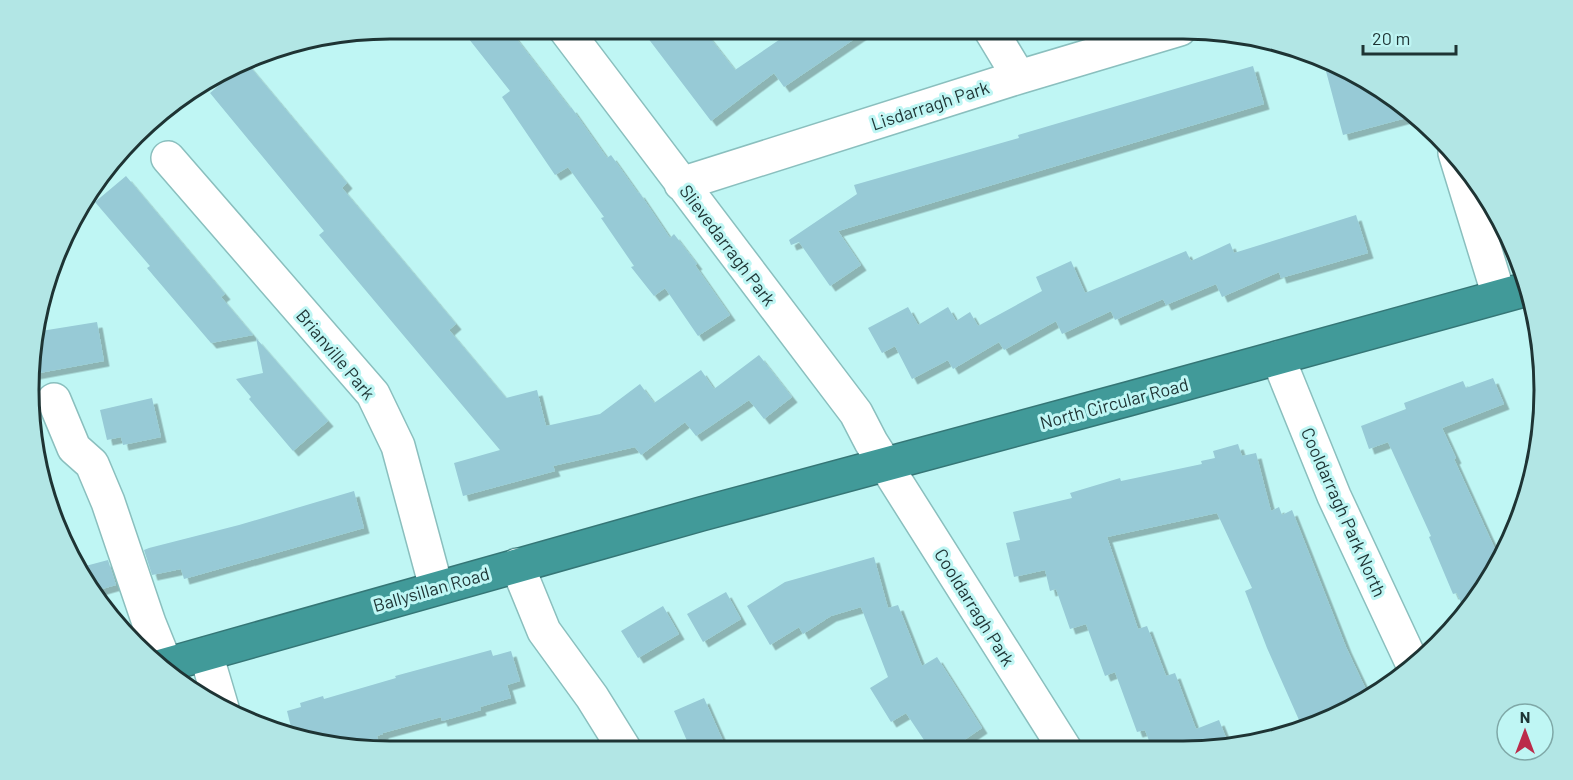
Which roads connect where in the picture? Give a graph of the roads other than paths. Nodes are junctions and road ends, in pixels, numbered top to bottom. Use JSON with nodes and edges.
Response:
{"nodes":[{"id":1,"x":572,"y":39,"type":"edge"},
{"id":2,"x":996,"y":39,"type":"edge"},
{"id":3,"x":1146,"y":39,"type":"edge"},
{"id":4,"x":1019,"y":77,"type":"junction"},
{"id":5,"x":168,"y":158,"type":"dead end"},
{"id":6,"x":681,"y":184,"type":"junction"},
{"id":7,"x":1469,"y":187,"type":"edge"},
{"id":8,"x":1513,"y":293,"type":"edge"},
{"id":9,"x":1278,"y":358,"type":"junction"},
{"id":10,"x":54,"y":399,"type":"dead end"},
{"id":11,"x":885,"y":465,"type":"junction"},
{"id":12,"x":700,"y":514,"type":"joint"},
{"id":13,"x":517,"y":565,"type":"junction"},
{"id":14,"x":436,"y":587,"type":"junction"},
{"id":15,"x":206,"y":654,"type":"junction"},
{"id":16,"x":160,"y":655,"type":"edge"},
{"id":17,"x":1410,"y":658,"type":"edge"},
{"id":18,"x":170,"y":663,"type":"edge"},
{"id":19,"x":219,"y":696,"type":"edge"},
{"id":20,"x":619,"y":741,"type":"edge"},
{"id":21,"x":1060,"y":741,"type":"edge"}],
"edges":[{"from":1,"to":6,"type":"street","name":"Slievedarragh Park"},
{"from":2,"to":4,"type":"street"},
{"from":3,"to":4,"type":"street","name":"Lisdarragh Park"},
{"from":4,"to":6,"type":"street","name":"Lisdarragh Park"},
{"from":5,"to":14,"type":"street","name":"Brianville Park"},
{"from":6,"to":11,"type":"street","name":"Slievedarragh Park"},
{"from":7,"to":8,"type":"street"},
{"from":8,"to":9,"type":"highway","name":"North Circular Road"},
{"from":9,"to":11,"type":"highway","name":"North Circular Road"},
{"from":9,"to":17,"type":"street","name":"Cooldarragh Park North"},
{"from":10,"to":16,"type":"street"},
{"from":11,"to":12,"type":"highway","name":"North Circular Road"},
{"from":11,"to":21,"type":"street","name":"Cooldarragh Park"},
{"from":12,"to":13,"type":"highway","name":"Ballysillan Road"},
{"from":13,"to":14,"type":"highway","name":"Ballysillan Road"},
{"from":13,"to":20,"type":"street"},
{"from":14,"to":15,"type":"highway","name":"Ballysillan Road"},
{"from":15,"to":18,"type":"highway","name":"Ballysillan Road"},
{"from":15,"to":19,"type":"street"}]}
